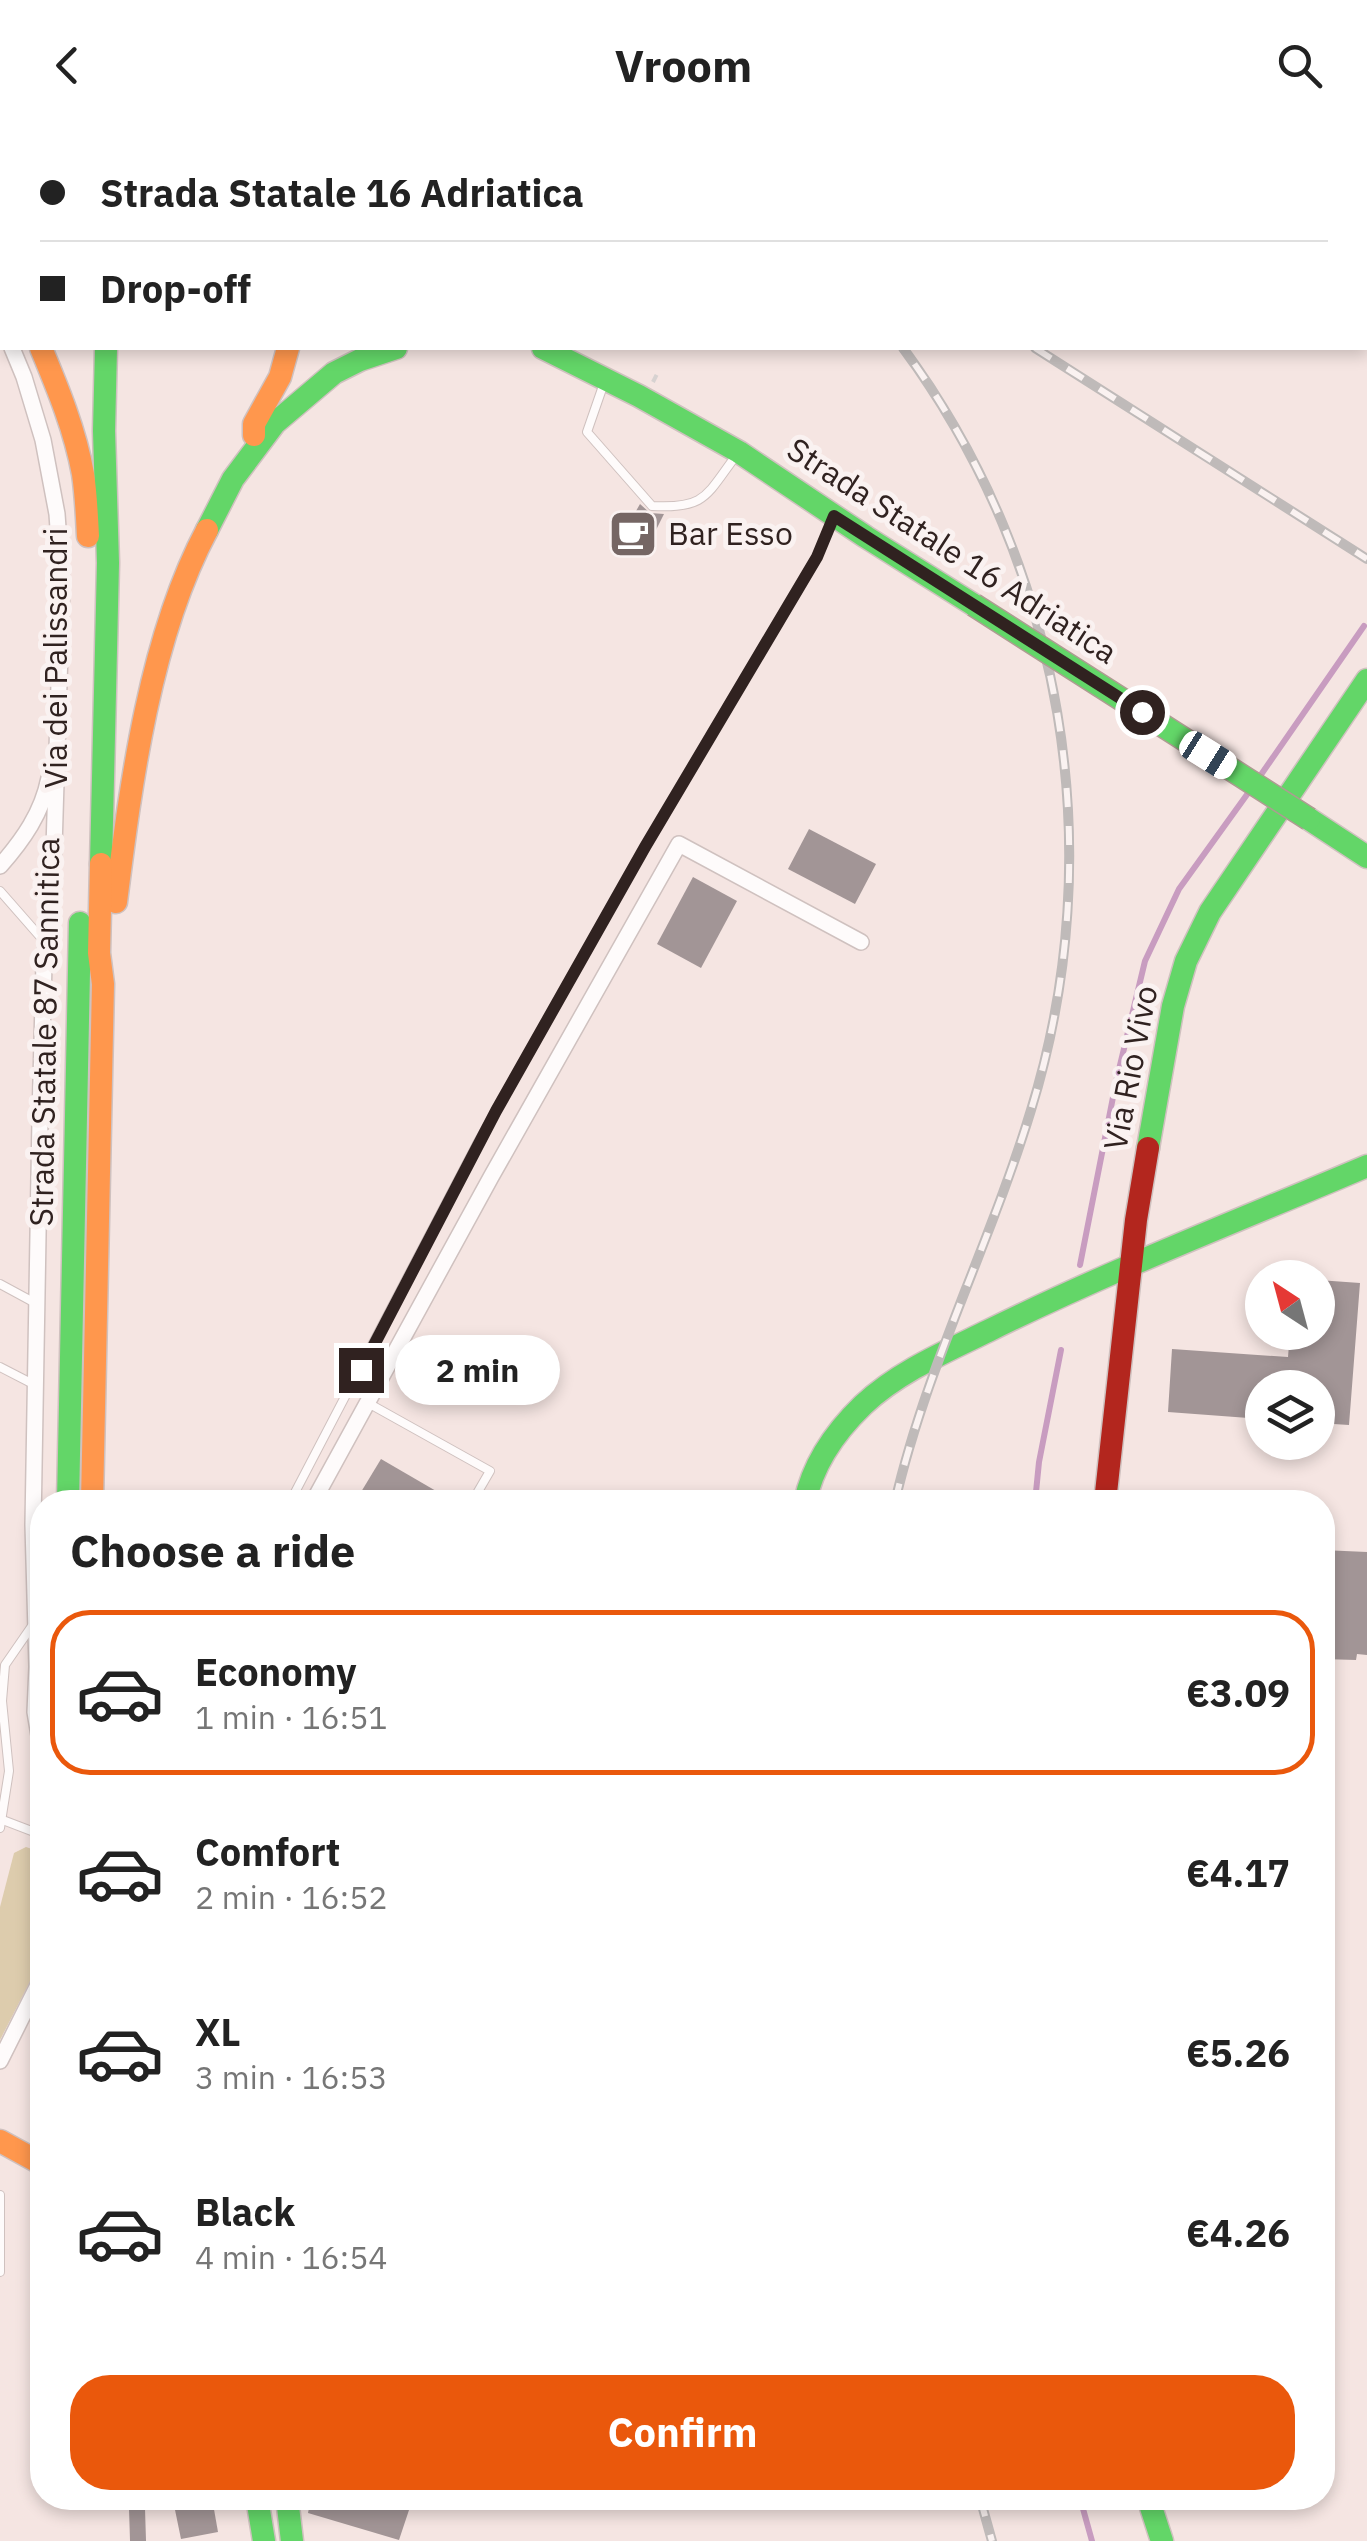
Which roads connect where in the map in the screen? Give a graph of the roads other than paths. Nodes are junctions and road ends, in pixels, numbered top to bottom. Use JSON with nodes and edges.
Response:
{"nodes":[{"id":1,"x":13,"y":350,"type":"edge"},
{"id":2,"x":42,"y":350,"type":"edge"},
{"id":3,"x":106,"y":350,"type":"edge"},
{"id":4,"x":287,"y":350,"type":"edge"},
{"id":5,"x":389,"y":350,"type":"edge"},
{"id":6,"x":547,"y":350,"type":"edge"},
{"id":7,"x":605,"y":379,"type":"junction"},
{"id":8,"x":104,"y":430,"type":"junction"},
{"id":9,"x":254,"y":448,"type":"junction"},
{"id":10,"x":739,"y":452,"type":"junction"},
{"id":11,"x":834,"y":516,"type":"junction"},
{"id":12,"x":90,"y":564,"type":"junction"},
{"id":13,"x":1367,"y":680,"type":"edge"},
{"id":14,"x":58,"y":725,"type":"junction"},
{"id":15,"x":1367,"y":857,"type":"edge"},
{"id":16,"x":0,"y":866,"type":"edge"},
{"id":17,"x":0,"y":891,"type":"edge"},
{"id":18,"x":861,"y":942,"type":"dead end"},
{"id":19,"x":46,"y":944,"type":"junction"},
{"id":20,"x":103,"y":984,"type":"junction"},
{"id":21,"x":1367,"y":1166,"type":"edge"},
{"id":22,"x":1132,"y":1266,"type":"junction"},
{"id":23,"x":0,"y":1284,"type":"edge"},
{"id":24,"x":37,"y":1304,"type":"junction"},
{"id":25,"x":0,"y":1367,"type":"edge"},
{"id":26,"x":36,"y":1385,"type":"junction"},
{"id":27,"x":367,"y":1403,"type":"junction"},
{"id":28,"x":34,"y":1490,"type":"edge"},
{"id":29,"x":68,"y":1490,"type":"edge"},
{"id":30,"x":92,"y":1490,"type":"edge"},
{"id":31,"x":296,"y":1490,"type":"edge"},
{"id":32,"x":320,"y":1490,"type":"edge"},
{"id":33,"x":479,"y":1490,"type":"edge"},
{"id":34,"x":808,"y":1490,"type":"edge"},
{"id":35,"x":1106,"y":1490,"type":"edge"},
{"id":36,"x":30,"y":1628,"type":"edge"},
{"id":37,"x":1,"y":1819,"type":"edge"},
{"id":38,"x":0,"y":1828,"type":"edge"},
{"id":39,"x":30,"y":1830,"type":"edge"},
{"id":40,"x":30,"y":2002,"type":"edge"},
{"id":41,"x":0,"y":2062,"type":"edge"},
{"id":42,"x":1,"y":2145,"type":"edge"},
{"id":43,"x":30,"y":2158,"type":"edge"},
{"id":44,"x":0,"y":2195,"type":"edge"},
{"id":45,"x":0,"y":2272,"type":"edge"},
{"id":46,"x":260,"y":2510,"type":"edge"},
{"id":47,"x":288,"y":2510,"type":"edge"},
{"id":48,"x":1152,"y":2510,"type":"edge"},
{"id":49,"x":264,"y":2541,"type":"edge"},
{"id":50,"x":292,"y":2541,"type":"edge"},
{"id":51,"x":1162,"y":2541,"type":"edge"}],
"edges":[{"from":1,"to":14,"type":"street","name":"Via dei Palissandri"},
{"from":2,"to":12,"type":"main road"},
{"from":3,"to":8,"type":"main road"},
{"from":4,"to":9,"type":"main road"},
{"from":5,"to":9,"type":"main road"},
{"from":6,"to":7,"type":"main road","name":"Strada Statale 16 Adriatica"},
{"from":7,"to":10,"type":"main road","name":"Strada Statale 16 Adriatica"},
{"from":7,"to":10,"type":"lane"},
{"from":8,"to":12,"type":"main road"},
{"from":8,"to":20,"type":"main road"},
{"from":9,"to":20,"type":"main road"},
{"from":10,"to":11,"type":"main road","name":"Strada Statale 16 Adriatica"},
{"from":11,"to":15,"type":"main road","name":"Strada Statale 16 Adriatica","bridge":true},
{"from":11,"to":31,"type":"lane"},
{"from":12,"to":29,"type":"main road","name":"Strada Statale 87 Sannitica"},
{"from":13,"to":22,"type":"main road","name":"Via Rio Vivo"},
{"from":14,"to":16,"type":"street"},
{"from":14,"to":19,"type":"street","name":"Via dei Palissandri"},
{"from":17,"to":19,"type":"lane"},
{"from":18,"to":27,"type":"street"},
{"from":19,"to":24,"type":"street","name":"Via dei Palissandri"},
{"from":20,"to":30,"type":"main road","name":"Strada Statale 87 Sannitica"},
{"from":21,"to":22,"type":"main road"},
{"from":22,"to":34,"type":"main road"},
{"from":22,"to":35,"type":"main road","name":"Via Rio Vivo"},
{"from":23,"to":24,"type":"lane"},
{"from":24,"to":26,"type":"street","name":"Via dei Palissandri"},
{"from":25,"to":26,"type":"lane"},
{"from":26,"to":28,"type":"street","name":"Via dei Palissandri"},
{"from":27,"to":32,"type":"street"},
{"from":27,"to":33,"type":"lane"},
{"from":36,"to":37,"type":"lane"},
{"from":37,"to":38,"type":"lane"},
{"from":37,"to":39,"type":"lane"},
{"from":40,"to":41,"type":"street"},
{"from":42,"to":43,"type":"main road"},
{"from":44,"to":45,"type":"lane"},
{"from":46,"to":49,"type":"main road"},
{"from":47,"to":50,"type":"main road"},
{"from":48,"to":51,"type":"main road"}]}
